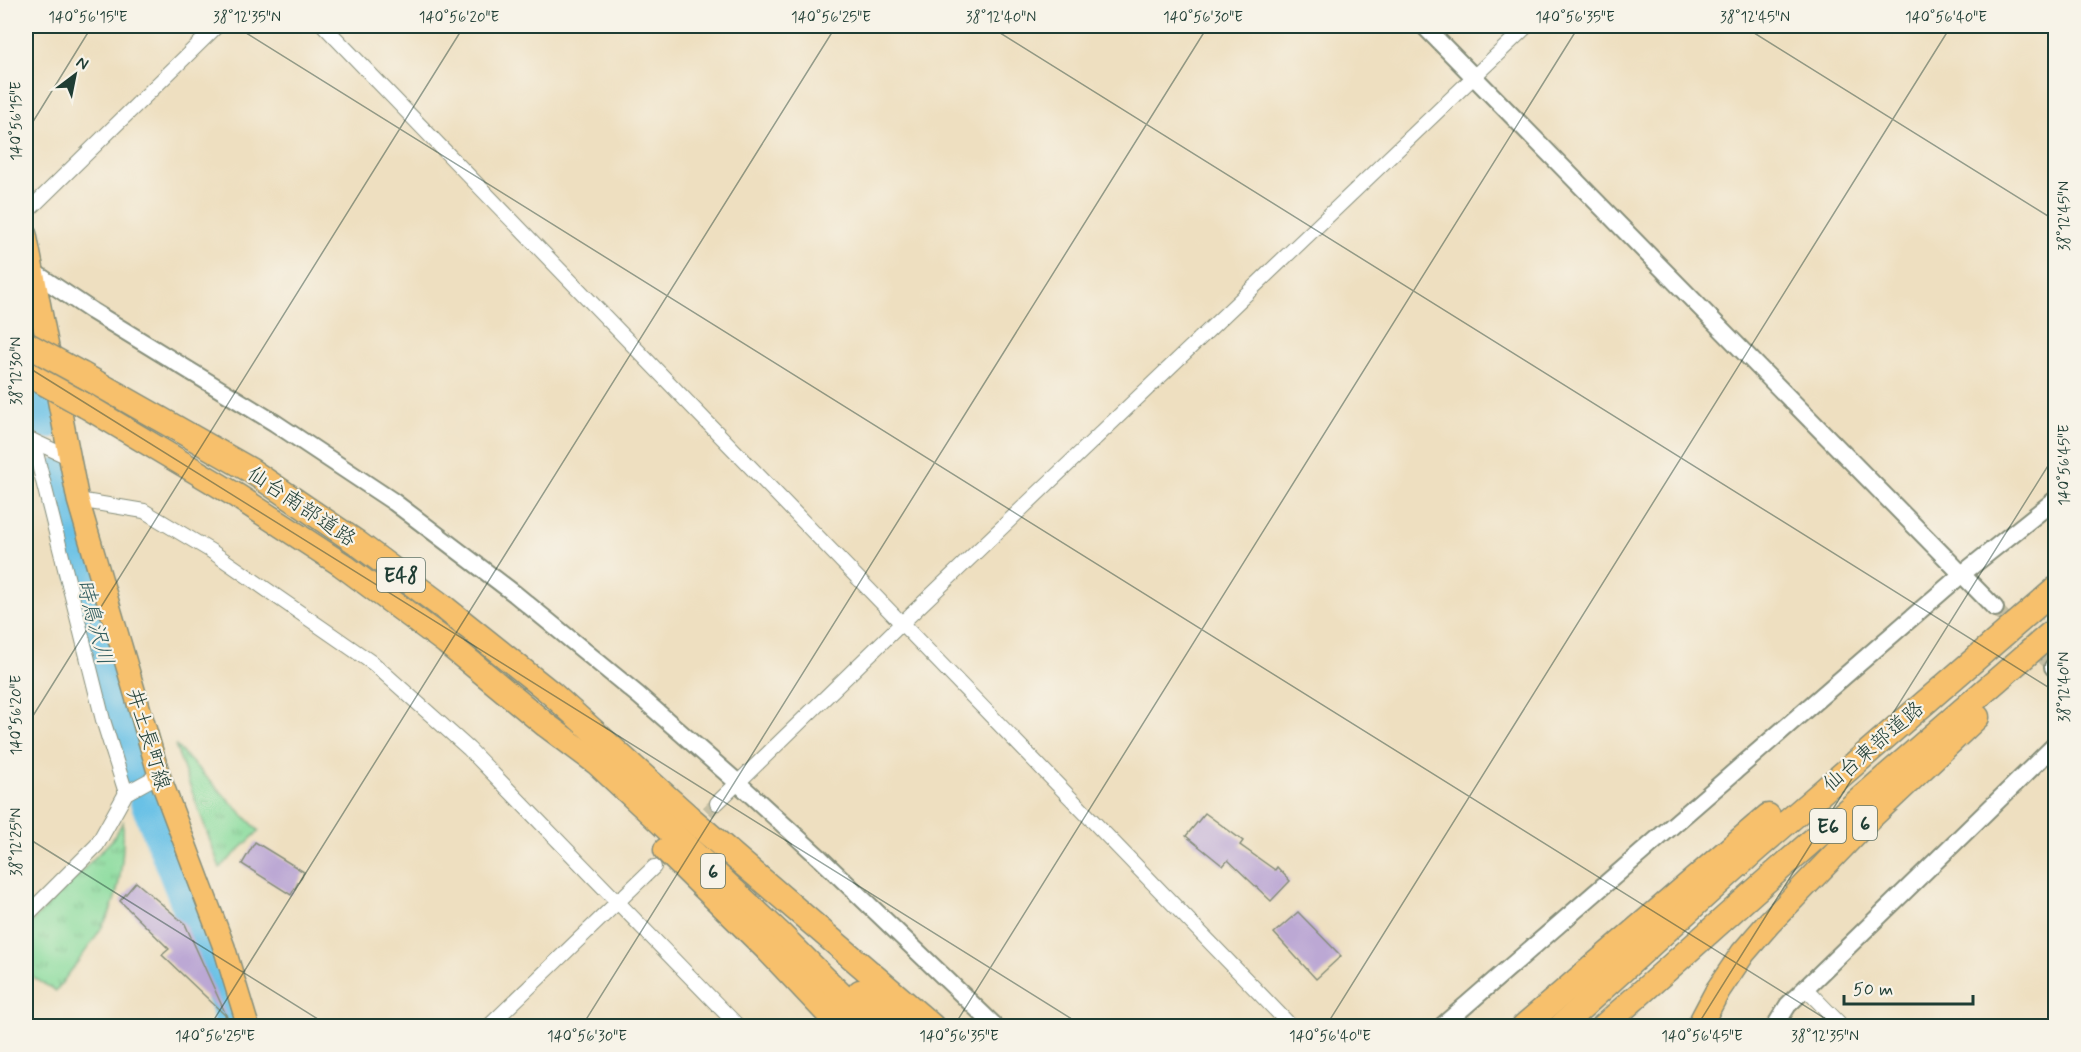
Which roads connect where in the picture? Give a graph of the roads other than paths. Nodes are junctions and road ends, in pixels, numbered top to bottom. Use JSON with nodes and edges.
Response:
{"nodes":[{"id":1,"x":217,"y":26,"type":"edge"},
{"id":2,"x":324,"y":26,"type":"edge"},
{"id":3,"x":1424,"y":26,"type":"edge"},
{"id":4,"x":1527,"y":26,"type":"edge"},
{"id":5,"x":1474,"y":77,"type":"junction"},
{"id":6,"x":26,"y":213,"type":"edge"},
{"id":7,"x":26,"y":235,"type":"edge"},
{"id":8,"x":30,"y":269,"type":"edge"},
{"id":9,"x":26,"y":344,"type":"edge"},
{"id":10,"x":26,"y":373,"type":"edge"},
{"id":11,"x":29,"y":439,"type":"edge"},
{"id":12,"x":70,"y":458,"type":"junction"},
{"id":13,"x":2055,"y":499,"type":"edge"},
{"id":14,"x":78,"y":500,"type":"junction"},
{"id":15,"x":1962,"y":574,"type":"junction"},
{"id":16,"x":2055,"y":589,"type":"edge"},
{"id":17,"x":1995,"y":608,"type":"tunnel mouth"},
{"id":18,"x":902,"y":623,"type":"junction"},
{"id":19,"x":2055,"y":628,"type":"edge"},
{"id":20,"x":2055,"y":639,"type":"edge"},
{"id":21,"x":546,"y":725,"type":"junction"},
{"id":22,"x":1891,"y":731,"type":"junction"},
{"id":23,"x":2055,"y":744,"type":"edge"},
{"id":24,"x":159,"y":775,"type":"junction"},
{"id":25,"x":738,"y":783,"type":"junction"},
{"id":26,"x":126,"y":793,"type":"junction"},
{"id":27,"x":717,"y":803,"type":"tunnel mouth"},
{"id":28,"x":691,"y":819,"type":"junction"},
{"id":29,"x":654,"y":867,"type":"dead end"},
{"id":30,"x":618,"y":901,"type":"junction"},
{"id":31,"x":26,"y":916,"type":"edge"},
{"id":32,"x":1805,"y":988,"type":"junction"},
{"id":33,"x":248,"y":1026,"type":"edge"},
{"id":34,"x":489,"y":1026,"type":"edge"},
{"id":35,"x":738,"y":1026,"type":"edge"},
{"id":36,"x":840,"y":1026,"type":"edge"},
{"id":37,"x":872,"y":1026,"type":"edge"},
{"id":38,"x":896,"y":1026,"type":"edge"},
{"id":39,"x":932,"y":1026,"type":"edge"},
{"id":40,"x":995,"y":1026,"type":"edge"},
{"id":41,"x":1291,"y":1026,"type":"edge"},
{"id":42,"x":1442,"y":1026,"type":"edge"},
{"id":43,"x":1524,"y":1026,"type":"edge"},
{"id":44,"x":1561,"y":1026,"type":"edge"},
{"id":45,"x":1604,"y":1026,"type":"edge"},
{"id":46,"x":1699,"y":1026,"type":"edge"},
{"id":47,"x":1775,"y":1026,"type":"edge"},
{"id":48,"x":1842,"y":1026,"type":"edge"}],
"edges":[{"from":1,"to":6,"type":"street"},
{"from":2,"to":18,"type":"street"},
{"from":3,"to":5,"type":"street"},
{"from":4,"to":5,"type":"street"},
{"from":5,"to":15,"type":"street"},
{"from":5,"to":18,"type":"street"},
{"from":7,"to":8,"type":"main road","name":"井土長町線"},
{"from":8,"to":12,"type":"main road","name":"井土長町線"},
{"from":8,"to":25,"type":"street"},
{"from":9,"to":28,"type":"highway","name":"仙台南部道路","number":"E48","bridge":true},
{"from":10,"to":21,"type":"highway","name":"仙台南部道路","number":"E48","bridge":true},
{"from":11,"to":12,"type":"street"},
{"from":11,"to":26,"type":"street"},
{"from":12,"to":14,"type":"main road","name":"井土長町線"},
{"from":13,"to":15,"type":"street"},
{"from":14,"to":24,"type":"main road","name":"井土長町線"},
{"from":14,"to":30,"type":"street"},
{"from":15,"to":17,"type":"street"},
{"from":15,"to":42,"type":"street"},
{"from":16,"to":22,"type":"highway","name":"仙台東部道路","number":"E6"},
{"from":18,"to":25,"type":"street"},
{"from":18,"to":41,"type":"street"},
{"from":19,"to":45,"type":"highway","name":"仙台東部道路","number":"E6"},
{"from":20,"to":46,"type":"highway","number":"6"},
{"from":21,"to":36,"type":"highway","number":"6"},
{"from":21,"to":37,"type":"highway","number":"6"},
{"from":22,"to":43,"type":"highway"},
{"from":22,"to":44,"type":"highway","name":"仙台東部道路","number":"E6"},
{"from":23,"to":32,"type":"street"},
{"from":24,"to":26,"type":"street"},
{"from":24,"to":33,"type":"main road","name":"井土長町線"},
{"from":25,"to":27,"type":"street"},
{"from":25,"to":40,"type":"street"},
{"from":26,"to":31,"type":"street"},
{"from":28,"to":38,"type":"highway","number":"6"},
{"from":28,"to":39,"type":"highway","number":"6"},
{"from":29,"to":30,"type":"street"},
{"from":30,"to":34,"type":"street"},
{"from":30,"to":35,"type":"street"},
{"from":32,"to":47,"type":"street"},
{"from":32,"to":48,"type":"street"}]}
